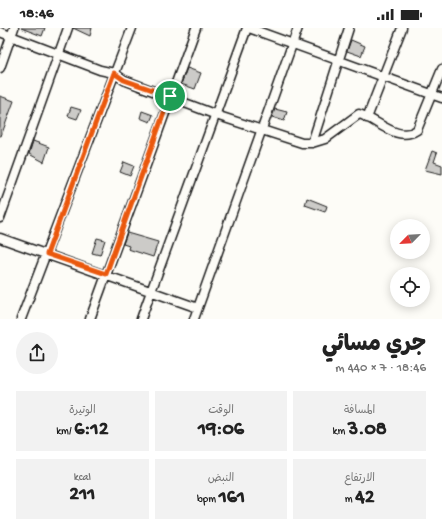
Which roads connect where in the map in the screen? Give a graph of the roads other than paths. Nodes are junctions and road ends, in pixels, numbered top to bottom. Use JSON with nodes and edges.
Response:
{"nodes":[{"id":1,"x":14,"y":28,"type":"edge"},
{"id":2,"x":68,"y":28,"type":"edge"},
{"id":3,"x":132,"y":28,"type":"edge"},
{"id":4,"x":196,"y":28,"type":"edge"},
{"id":5,"x":248,"y":28,"type":"edge"},
{"id":6,"x":298,"y":28,"type":"edge"},
{"id":7,"x":349,"y":28,"type":"edge"},
{"id":8,"x":402,"y":28,"type":"edge"},
{"id":9,"x":0,"y":32,"type":"edge"},
{"id":10,"x":10,"y":37,"type":"junction"},
{"id":11,"x":292,"y":43,"type":"junction"},
{"id":12,"x":59,"y":54,"type":"junction"},
{"id":13,"x":338,"y":60,"type":"junction"},
{"id":14,"x":0,"y":68,"type":"edge"},
{"id":15,"x":442,"y":69,"type":"edge"},
{"id":16,"x":114,"y":73,"type":"junction"},
{"id":17,"x":384,"y":77,"type":"junction"},
{"id":18,"x":433,"y":94,"type":"junction"},
{"id":19,"x":170,"y":96,"type":"junction"},
{"id":20,"x":442,"y":98,"type":"edge"},
{"id":21,"x":216,"y":114,"type":"junction"},
{"id":22,"x":366,"y":118,"type":"junction"},
{"id":23,"x":261,"y":130,"type":"junction"},
{"id":24,"x":312,"y":143,"type":"junction"},
{"id":25,"x":0,"y":218,"type":"edge"},
{"id":26,"x":0,"y":238,"type":"edge"},
{"id":27,"x":47,"y":254,"type":"junction"},
{"id":28,"x":106,"y":274,"type":"junction"},
{"id":29,"x":151,"y":291,"type":"junction"},
{"id":30,"x":198,"y":308,"type":"junction"},
{"id":31,"x":21,"y":319,"type":"edge"},
{"id":32,"x":90,"y":319,"type":"edge"},
{"id":33,"x":141,"y":319,"type":"edge"},
{"id":34,"x":194,"y":319,"type":"edge"}],
"edges":[{"from":1,"to":10,"type":"street"},
{"from":2,"to":12,"type":"street"},
{"from":3,"to":16,"type":"street"},
{"from":4,"to":19,"type":"street"},
{"from":5,"to":11,"type":"street"},
{"from":5,"to":21,"type":"street"},
{"from":6,"to":11,"type":"street"},
{"from":7,"to":13,"type":"street"},
{"from":8,"to":17,"type":"street"},
{"from":9,"to":10,"type":"street"},
{"from":10,"to":12,"type":"street"},
{"from":10,"to":14,"type":"street"},
{"from":11,"to":13,"type":"street"},
{"from":11,"to":23,"type":"street"},
{"from":12,"to":16,"type":"street"},
{"from":12,"to":25,"type":"street"},
{"from":13,"to":17,"type":"street"},
{"from":13,"to":24,"type":"street"},
{"from":15,"to":18,"type":"street"},
{"from":16,"to":19,"type":"street"},
{"from":16,"to":27,"type":"street"},
{"from":17,"to":18,"type":"street"},
{"from":17,"to":22,"type":"street"},
{"from":18,"to":20,"type":"street"},
{"from":18,"to":22,"type":"street"},
{"from":19,"to":21,"type":"street"},
{"from":19,"to":28,"type":"street"},
{"from":21,"to":23,"type":"street"},
{"from":21,"to":29,"type":"street"},
{"from":22,"to":24,"type":"street"},
{"from":23,"to":24,"type":"street"},
{"from":23,"to":30,"type":"street"},
{"from":26,"to":27,"type":"street"},
{"from":27,"to":28,"type":"street"},
{"from":27,"to":31,"type":"street"},
{"from":28,"to":29,"type":"street"},
{"from":28,"to":32,"type":"street"},
{"from":29,"to":30,"type":"street"},
{"from":29,"to":33,"type":"street"},
{"from":30,"to":34,"type":"street"}]}
